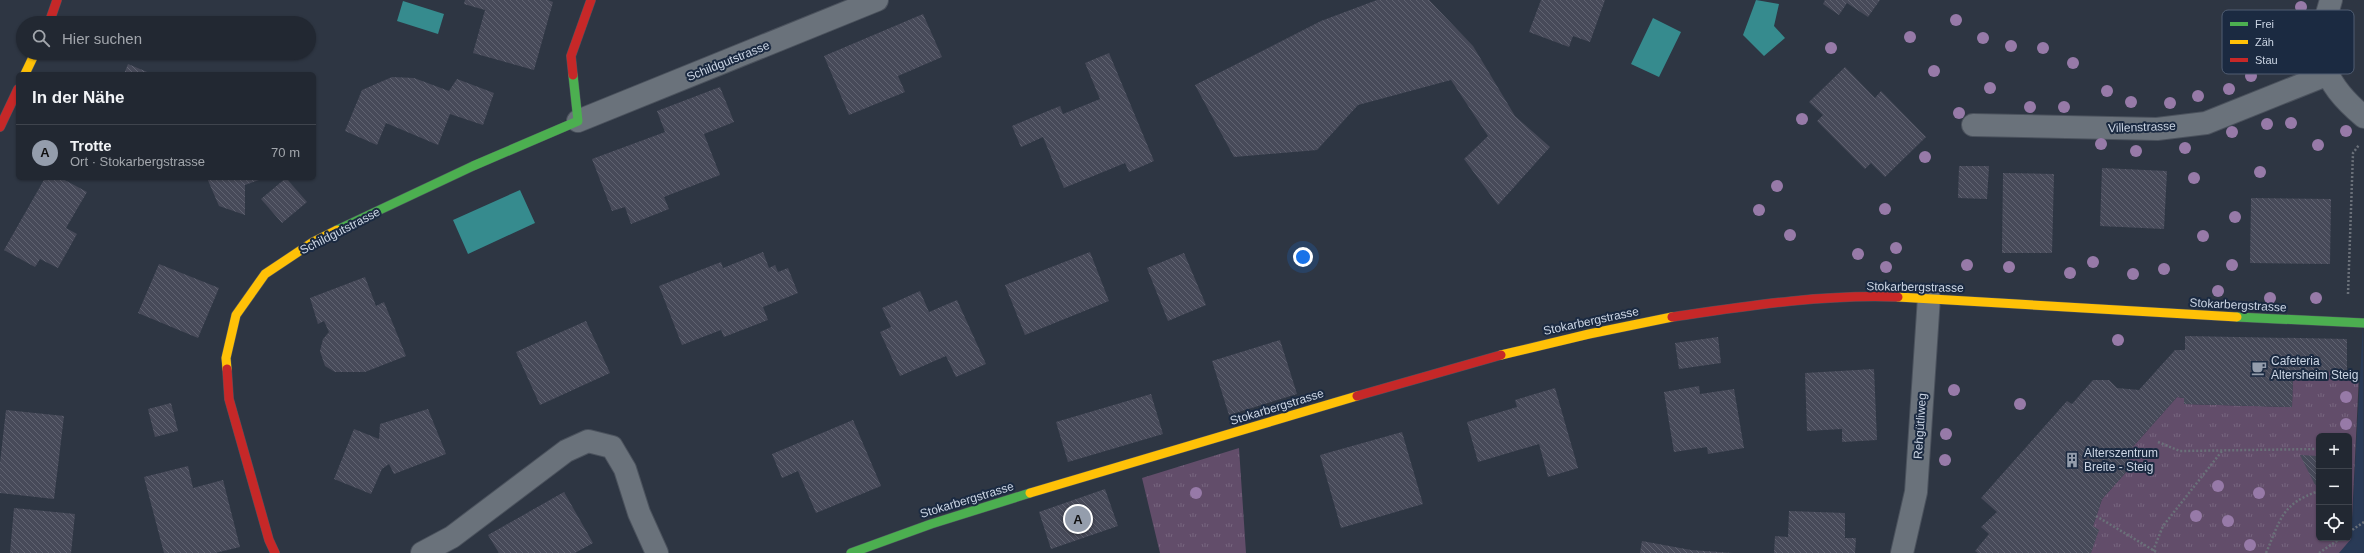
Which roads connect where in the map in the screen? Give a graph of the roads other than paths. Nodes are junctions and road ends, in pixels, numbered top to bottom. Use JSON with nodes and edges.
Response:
{"nodes":[{"id":1,"x":58,"y":0,"type":"edge"},
{"id":2,"x":591,"y":0,"type":"edge"},
{"id":3,"x":877,"y":0,"type":"edge"},
{"id":4,"x":2331,"y":0,"type":"edge"},
{"id":5,"x":2328,"y":10,"type":"edge"},
{"id":6,"x":52,"y":16,"type":"edge"},
{"id":7,"x":32,"y":60,"type":"edge"},
{"id":8,"x":26,"y":72,"type":"edge"},
{"id":9,"x":2326,"y":75,"type":"joint"},
{"id":10,"x":16,"y":93,"type":"edge"},
{"id":11,"x":2364,"y":117,"type":"edge"},
{"id":12,"x":578,"y":121,"type":"junction"},
{"id":13,"x":1973,"y":125,"type":"dead end"},
{"id":14,"x":0,"y":127,"type":"edge"},
{"id":15,"x":1929,"y":297,"type":"junction"},
{"id":16,"x":2364,"y":323,"type":"edge"},
{"id":17,"x":275,"y":553,"type":"edge"},
{"id":18,"x":422,"y":553,"type":"edge"},
{"id":19,"x":658,"y":553,"type":"edge"},
{"id":20,"x":851,"y":553,"type":"edge"},
{"id":21,"x":1902,"y":553,"type":"edge"}],
"edges":[{"from":1,"to":6,"type":"street"},
{"from":2,"to":12,"type":"street"},
{"from":3,"to":12,"type":"street","name":"Schildgutstrasse"},
{"from":4,"to":5,"type":"street"},
{"from":7,"to":8,"type":"street"},
{"from":9,"to":11,"type":"street"},
{"from":9,"to":13,"type":"street","name":"Villenstrasse"},
{"from":10,"to":14,"type":"street"},
{"from":12,"to":17,"type":"street","name":"Schildgutstrasse"},
{"from":15,"to":16,"type":"street","name":"Stokarbergstrasse"},
{"from":15,"to":20,"type":"street","name":"Stokarbergstrasse"},
{"from":15,"to":21,"type":"street","name":"Rehgütliweg"},
{"from":18,"to":19,"type":"street"}]}
